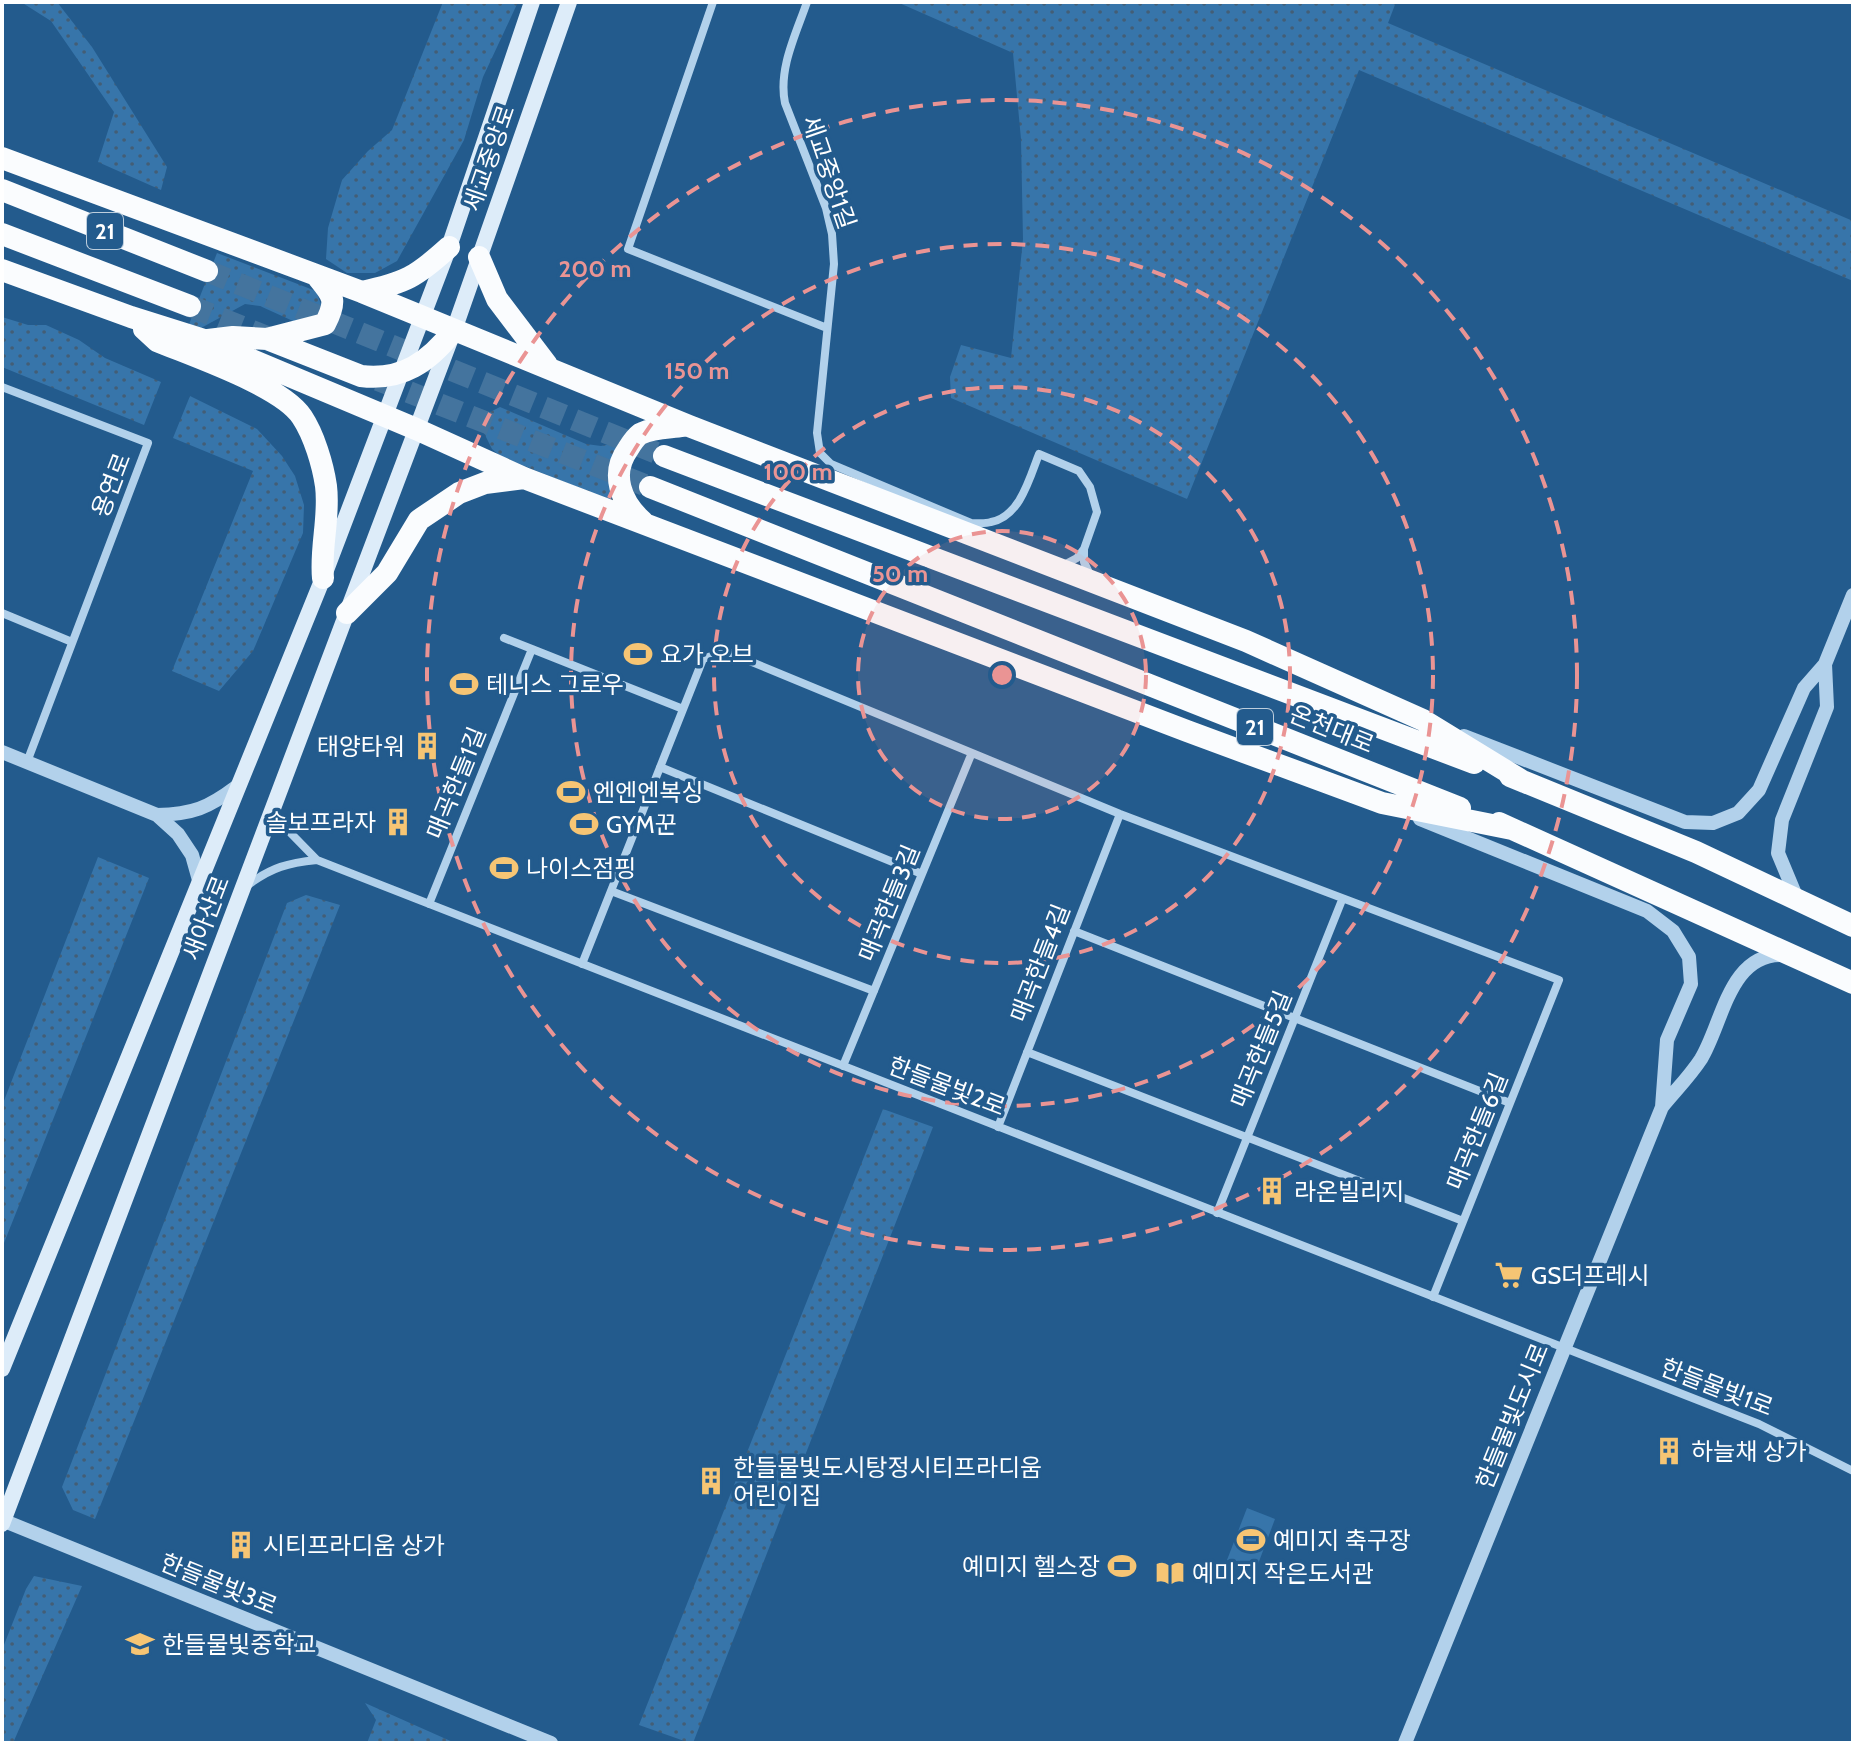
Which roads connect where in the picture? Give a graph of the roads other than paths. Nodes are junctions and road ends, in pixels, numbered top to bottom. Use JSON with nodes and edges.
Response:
{"nodes":[{"id":1,"x":532,"y":2,"type":"edge"},
{"id":2,"x":569,"y":2,"type":"edge"},
{"id":3,"x":713,"y":2,"type":"edge"},
{"id":4,"x":807,"y":2,"type":"edge"},
{"id":5,"x":2,"y":158,"type":"edge"},
{"id":6,"x":2,"y":190,"type":"edge"},
{"id":7,"x":2,"y":234,"type":"edge"},
{"id":8,"x":449,"y":247,"type":"junction"},
{"id":9,"x":479,"y":257,"type":"junction"},
{"id":10,"x":2,"y":270,"type":"edge"},
{"id":11,"x":207,"y":271,"type":"tunnel mouth"},
{"id":12,"x":316,"y":275,"type":"junction"},
{"id":13,"x":362,"y":292,"type":"junction"},
{"id":14,"x":190,"y":306,"type":"tunnel mouth"},
{"id":15,"x":421,"y":316,"type":"junction"},
{"id":16,"x":131,"y":317,"type":"junction"},
{"id":17,"x":827,"y":328,"type":"junction"},
{"id":18,"x":454,"y":330,"type":"junction"},
{"id":19,"x":267,"y":339,"type":"junction"},
{"id":20,"x":204,"y":340,"type":"junction"},
{"id":21,"x":550,"y":369,"type":"junction"},
{"id":22,"x":400,"y":374,"type":"junction"},
{"id":23,"x":2,"y":387,"type":"edge"},
{"id":24,"x":384,"y":415,"type":"junction"},
{"id":25,"x":689,"y":426,"type":"junction"},
{"id":26,"x":416,"y":429,"type":"junction"},
{"id":27,"x":664,"y":456,"type":"tunnel mouth"},
{"id":28,"x":524,"y":478,"type":"junction"},
{"id":29,"x":650,"y":487,"type":"tunnel mouth"},
{"id":30,"x":647,"y":525,"type":"junction"},
{"id":31,"x":1084,"y":549,"type":"junction"},
{"id":32,"x":1055,"y":568,"type":"junction"},
{"id":33,"x":323,"y":578,"type":"junction"},
{"id":34,"x":1097,"y":584,"type":"junction"},
{"id":35,"x":1853,"y":595,"type":"edge"},
{"id":36,"x":2,"y":613,"type":"edge"},
{"id":37,"x":347,"y":613,"type":"junction"},
{"id":38,"x":504,"y":638,"type":"dead end"},
{"id":39,"x":72,"y":642,"type":"junction"},
{"id":40,"x":532,"y":649,"type":"junction"},
{"id":41,"x":1825,"y":664,"type":"junction"},
{"id":42,"x":683,"y":709,"type":"junction"},
{"id":43,"x":1423,"y":720,"type":"junction"},
{"id":44,"x":2,"y":752,"type":"edge"},
{"id":45,"x":971,"y":755,"type":"junction"},
{"id":46,"x":27,"y":762,"type":"junction"},
{"id":47,"x":660,"y":767,"type":"junction"},
{"id":48,"x":1524,"y":782,"type":"junction"},
{"id":49,"x":236,"y":787,"type":"junction"},
{"id":50,"x":1382,"y":803,"type":"junction"},
{"id":51,"x":271,"y":813,"type":"junction"},
{"id":52,"x":1120,"y":814,"type":"junction"},
{"id":53,"x":157,"y":815,"type":"junction"},
{"id":54,"x":1512,"y":829,"type":"junction"},
{"id":55,"x":317,"y":860,"type":"junction"},
{"id":56,"x":922,"y":874,"type":"junction"},
{"id":57,"x":199,"y":880,"type":"junction"},
{"id":58,"x":243,"y":889,"type":"junction"},
{"id":59,"x":611,"y":891,"type":"junction"},
{"id":60,"x":1342,"y":900,"type":"junction"},
{"id":61,"x":1798,"y":901,"type":"junction"},
{"id":62,"x":429,"y":904,"type":"junction"},
{"id":63,"x":1853,"y":926,"type":"edge"},
{"id":64,"x":1074,"y":931,"type":"junction"},
{"id":65,"x":1792,"y":956,"type":"junction"},
{"id":66,"x":582,"y":964,"type":"junction"},
{"id":67,"x":1853,"y":983,"type":"edge"},
{"id":68,"x":874,"y":991,"type":"junction"},
{"id":69,"x":1295,"y":1018,"type":"junction"},
{"id":70,"x":1027,"y":1052,"type":"junction"},
{"id":71,"x":843,"y":1066,"type":"junction"},
{"id":72,"x":1510,"y":1103,"type":"junction"},
{"id":73,"x":1662,"y":1107,"type":"junction"},
{"id":74,"x":998,"y":1127,"type":"junction"},
{"id":75,"x":1247,"y":1137,"type":"junction"},
{"id":76,"x":1217,"y":1213,"type":"junction"},
{"id":77,"x":1463,"y":1221,"type":"junction"},
{"id":78,"x":1433,"y":1297,"type":"junction"},
{"id":79,"x":1563,"y":1348,"type":"junction"},
{"id":80,"x":2,"y":1369,"type":"edge"},
{"id":81,"x":1853,"y":1471,"type":"edge"},
{"id":82,"x":2,"y":1522,"type":"edge"},
{"id":83,"x":551,"y":1743,"type":"edge"},
{"id":84,"x":1405,"y":1743,"type":"edge"}],
"edges":[{"from":1,"to":8,"type":"main road","name":"세교중앙로"},
{"from":2,"to":9,"type":"main road","name":"세교중앙로"},
{"from":3,"to":17,"type":"street"},
{"from":4,"to":17,"type":"street","name":"세교중앙1길"},
{"from":5,"to":12,"type":"highway"},
{"from":6,"to":11,"type":"highway","number":"21"},
{"from":7,"to":14,"type":"highway","number":"21"},
{"from":8,"to":13,"type":"highway"},
{"from":8,"to":15,"type":"main road","name":"세교중앙로"},
{"from":9,"to":18,"type":"main road","name":"세교중앙로"},
{"from":9,"to":21,"type":"highway"},
{"from":10,"to":16,"type":"highway"},
{"from":12,"to":13,"type":"highway"},
{"from":12,"to":19,"type":"highway"},
{"from":13,"to":15,"type":"highway"},
{"from":15,"to":18,"type":"highway"},
{"from":15,"to":22,"type":"main road","name":"새아산로"},
{"from":16,"to":20,"type":"highway"},
{"from":16,"to":33,"type":"highway"},
{"from":17,"to":31,"type":"street","name":"세교중앙1길"},
{"from":18,"to":21,"type":"highway"},
{"from":18,"to":22,"type":"highway"},
{"from":18,"to":26,"type":"main road","name":"새아산로"},
{"from":19,"to":20,"type":"highway"},
{"from":19,"to":22,"type":"highway"},
{"from":20,"to":24,"type":"highway"},
{"from":21,"to":25,"type":"highway"},
{"from":22,"to":24,"type":"main road","name":"새아산로"},
{"from":23,"to":39,"type":"street","name":"용연로"},
{"from":24,"to":26,"type":"highway"},
{"from":24,"to":33,"type":"main road","name":"새아산로"},
{"from":25,"to":30,"type":"highway"},
{"from":25,"to":32,"type":"highway"},
{"from":26,"to":28,"type":"highway"},
{"from":26,"to":37,"type":"main road","name":"새아산로"},
{"from":27,"to":48,"type":"highway","name":"온천대로","number":"21"},
{"from":28,"to":30,"type":"highway"},
{"from":28,"to":37,"type":"highway"},
{"from":29,"to":54,"type":"highway","name":"온천대로","number":"21"},
{"from":30,"to":50,"type":"highway"},
{"from":31,"to":32,"type":"street"},
{"from":31,"to":34,"type":"street"},
{"from":32,"to":34,"type":"highway"},
{"from":33,"to":49,"type":"main road","name":"새아산로"},
{"from":34,"to":43,"type":"highway"},
{"from":35,"to":41,"type":"street"},
{"from":36,"to":39,"type":"street"},
{"from":37,"to":51,"type":"main road","name":"새아산로"},
{"from":38,"to":40,"type":"street"},
{"from":39,"to":46,"type":"street","name":"용연로"},
{"from":40,"to":42,"type":"street"},
{"from":40,"to":62,"type":"street","name":"매곡한들1길"},
{"from":41,"to":43,"type":"street"},
{"from":41,"to":61,"type":"street"},
{"from":42,"to":45,"type":"street"},
{"from":42,"to":47,"type":"street"},
{"from":43,"to":48,"type":"highway"},
{"from":44,"to":46,"type":"street","name":"새아산로"},
{"from":45,"to":52,"type":"street"},
{"from":45,"to":56,"type":"street","name":"매곡한들3길"},
{"from":46,"to":53,"type":"street","name":"새아산로"},
{"from":47,"to":56,"type":"street"},
{"from":47,"to":59,"type":"street"},
{"from":48,"to":61,"type":"highway","name":"온천대로","number":"21"},
{"from":49,"to":53,"type":"street","name":"새아산로"},
{"from":49,"to":57,"type":"main road","name":"새아산로"},
{"from":50,"to":54,"type":"highway"},
{"from":50,"to":73,"type":"street"},
{"from":51,"to":55,"type":"street"},
{"from":51,"to":58,"type":"main road","name":"새아산로"},
{"from":52,"to":60,"type":"street"},
{"from":52,"to":64,"type":"street","name":"매곡한들4길"},
{"from":53,"to":57,"type":"street","name":"새아산로"},
{"from":54,"to":65,"type":"highway","name":"온천대로","number":"21"},
{"from":55,"to":58,"type":"street"},
{"from":55,"to":62,"type":"street","name":"한들물빛2로"},
{"from":56,"to":68,"type":"street","name":"매곡한들3길"},
{"from":57,"to":80,"type":"main road","name":"새아산로"},
{"from":58,"to":82,"type":"main road","name":"새아산로"},
{"from":59,"to":66,"type":"street"},
{"from":59,"to":68,"type":"street"},
{"from":60,"to":69,"type":"street","name":"매곡한들5길"},
{"from":60,"to":72,"type":"street","name":"매곡한들6길"},
{"from":61,"to":63,"type":"highway","name":"온천대로","number":"21"},
{"from":62,"to":66,"type":"street","name":"한들물빛2로"},
{"from":64,"to":69,"type":"street"},
{"from":64,"to":70,"type":"street","name":"매곡한들4길"},
{"from":65,"to":67,"type":"highway","name":"온천대로","number":"21"},
{"from":65,"to":73,"type":"street"},
{"from":66,"to":71,"type":"street","name":"한들물빛2로"},
{"from":68,"to":71,"type":"street","name":"매곡한들3길"},
{"from":69,"to":72,"type":"street"},
{"from":69,"to":75,"type":"street","name":"매곡한들5길"},
{"from":70,"to":74,"type":"street","name":"매곡한들4길"},
{"from":70,"to":75,"type":"street"},
{"from":71,"to":74,"type":"street","name":"한들물빛2로"},
{"from":72,"to":77,"type":"street","name":"매곡한들6길"},
{"from":73,"to":79,"type":"street","name":"한들물빛도시로"},
{"from":74,"to":76,"type":"street","name":"한들물빛2로"},
{"from":75,"to":76,"type":"street","name":"매곡한들5길"},
{"from":75,"to":77,"type":"street"},
{"from":76,"to":78,"type":"street","name":"한들물빛2로"},
{"from":77,"to":78,"type":"street","name":"매곡한들6길"},
{"from":78,"to":79,"type":"street","name":"한들물빛2로"},
{"from":79,"to":81,"type":"street","name":"한들물빛1로"},
{"from":79,"to":84,"type":"street","name":"한들물빛도시로"},
{"from":82,"to":83,"type":"street","name":"한들물빛3로"}]}
